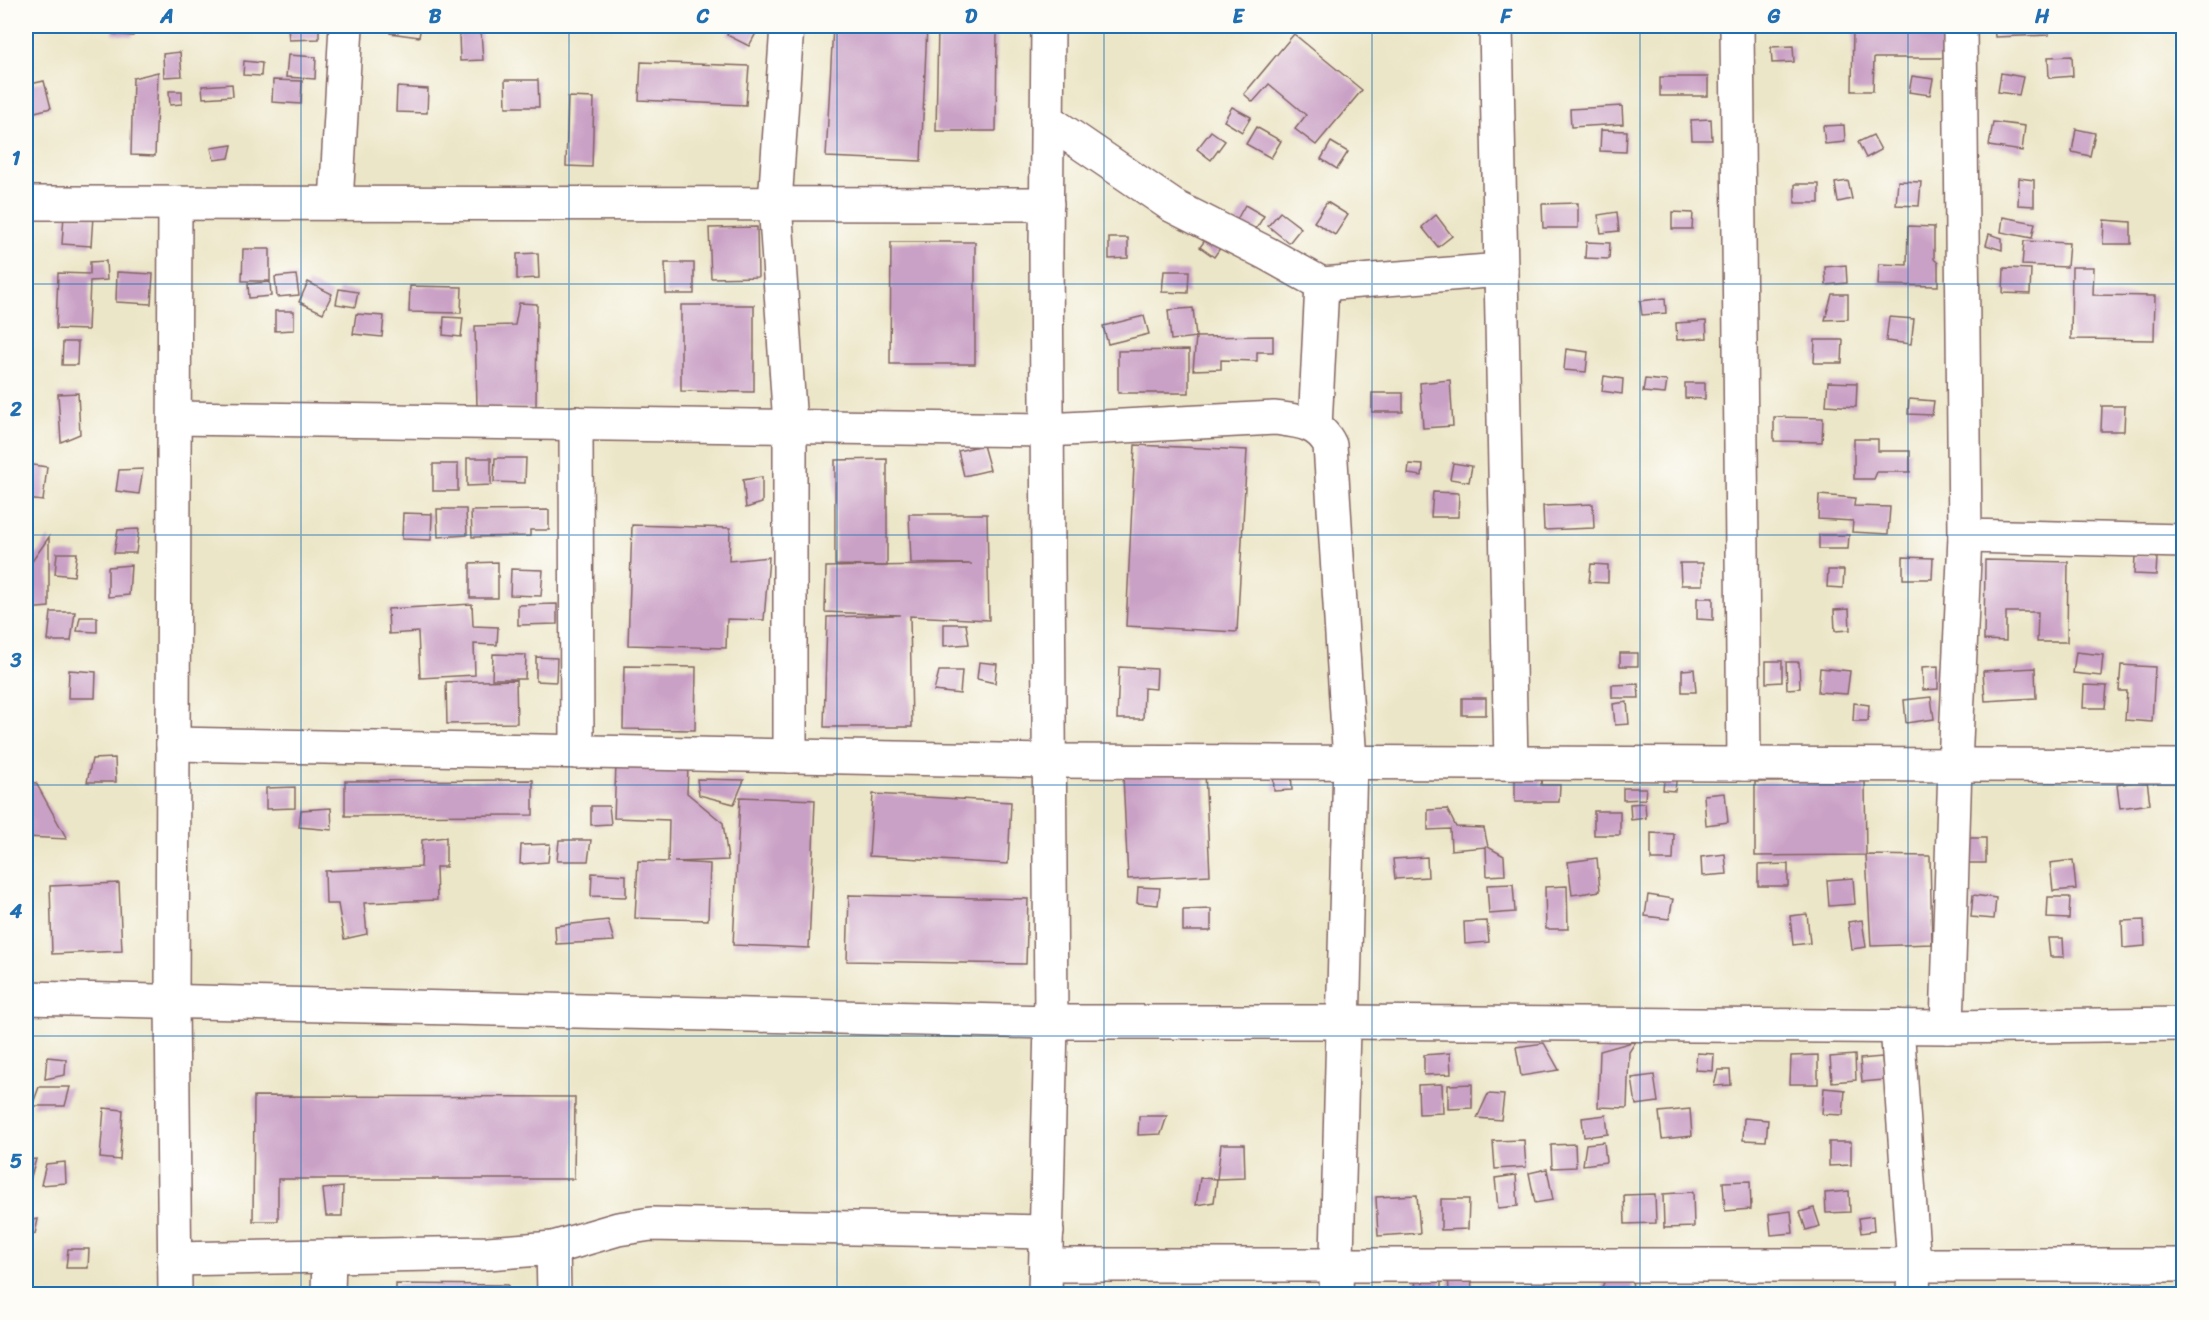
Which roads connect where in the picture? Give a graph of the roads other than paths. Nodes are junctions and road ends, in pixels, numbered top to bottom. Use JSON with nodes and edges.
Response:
{"nodes":[{"id":1,"x":346,"y":26,"type":"edge"},
{"id":2,"x":787,"y":26,"type":"edge"},
{"id":3,"x":1048,"y":26,"type":"edge"},
{"id":4,"x":1496,"y":26,"type":"edge"},
{"id":5,"x":1737,"y":26,"type":"edge"},
{"id":6,"x":1960,"y":26,"type":"edge"},
{"id":7,"x":1047,"y":120,"type":"junction"},
{"id":8,"x":26,"y":203,"type":"edge"},
{"id":9,"x":176,"y":203,"type":"junction"},
{"id":10,"x":336,"y":203,"type":"junction"},
{"id":11,"x":775,"y":203,"type":"junction"},
{"id":12,"x":1047,"y":204,"type":"junction"},
{"id":13,"x":1501,"y":270,"type":"junction"},
{"id":14,"x":1322,"y":284,"type":"junction"},
{"id":15,"x":174,"y":418,"type":"junction"},
{"id":16,"x":576,"y":423,"type":"junction"},
{"id":17,"x":789,"y":425,"type":"junction"},
{"id":18,"x":1315,"y":427,"type":"junction"},
{"id":19,"x":1047,"y":430,"type":"junction"},
{"id":20,"x":1965,"y":536,"type":"junction"},
{"id":21,"x":2184,"y":541,"type":"edge"},
{"id":22,"x":173,"y":744,"type":"junction"},
{"id":23,"x":576,"y":752,"type":"junction"},
{"id":24,"x":790,"y":756,"type":"junction"},
{"id":25,"x":1049,"y":761,"type":"junction"},
{"id":26,"x":1350,"y":762,"type":"junction"},
{"id":27,"x":1511,"y":763,"type":"junction"},
{"id":28,"x":1744,"y":764,"type":"junction"},
{"id":29,"x":1955,"y":765,"type":"junction"},
{"id":30,"x":2184,"y":766,"type":"edge"},
{"id":31,"x":26,"y":998,"type":"edge"},
{"id":32,"x":172,"y":1002,"type":"junction"},
{"id":33,"x":1051,"y":1022,"type":"junction"},
{"id":34,"x":1343,"y":1022,"type":"junction"},
{"id":35,"x":2184,"y":1024,"type":"edge"},
{"id":36,"x":1897,"y":1026,"type":"junction"},
{"id":37,"x":1947,"y":1027,"type":"junction"},
{"id":38,"x":1047,"y":1232,"type":"junction"},
{"id":39,"x":553,"y":1248,"type":"junction"},
{"id":40,"x":329,"y":1256,"type":"junction"},
{"id":41,"x":174,"y":1259,"type":"junction"},
{"id":42,"x":2184,"y":1265,"type":"edge"},
{"id":43,"x":1046,"y":1280,"type":"edge"},
{"id":44,"x":1336,"y":1280,"type":"edge"},
{"id":45,"x":1913,"y":1280,"type":"edge"},
{"id":46,"x":175,"y":1294,"type":"edge"},
{"id":47,"x":328,"y":1294,"type":"edge"},
{"id":48,"x":554,"y":1294,"type":"edge"}],
"edges":[{"from":1,"to":10,"type":"street"},
{"from":2,"to":11,"type":"street"},
{"from":3,"to":7,"type":"street"},
{"from":4,"to":13,"type":"street"},
{"from":5,"to":28,"type":"street"},
{"from":6,"to":20,"type":"street"},
{"from":7,"to":12,"type":"street"},
{"from":7,"to":14,"type":"street"},
{"from":8,"to":9,"type":"street"},
{"from":9,"to":10,"type":"street"},
{"from":9,"to":15,"type":"street"},
{"from":10,"to":11,"type":"street"},
{"from":11,"to":12,"type":"street"},
{"from":11,"to":17,"type":"street"},
{"from":12,"to":19,"type":"street"},
{"from":13,"to":14,"type":"street"},
{"from":13,"to":27,"type":"street"},
{"from":14,"to":18,"type":"street"},
{"from":15,"to":16,"type":"street"},
{"from":15,"to":22,"type":"street"},
{"from":16,"to":17,"type":"street"},
{"from":16,"to":23,"type":"street"},
{"from":17,"to":19,"type":"street"},
{"from":17,"to":24,"type":"street"},
{"from":18,"to":19,"type":"street"},
{"from":18,"to":26,"type":"street"},
{"from":19,"to":25,"type":"street"},
{"from":20,"to":21,"type":"street"},
{"from":20,"to":29,"type":"street"},
{"from":22,"to":23,"type":"street"},
{"from":22,"to":32,"type":"street"},
{"from":23,"to":24,"type":"street"},
{"from":24,"to":25,"type":"street"},
{"from":25,"to":26,"type":"street"},
{"from":25,"to":33,"type":"street"},
{"from":26,"to":27,"type":"street"},
{"from":26,"to":34,"type":"street"},
{"from":27,"to":28,"type":"street"},
{"from":28,"to":29,"type":"street"},
{"from":29,"to":30,"type":"street"},
{"from":29,"to":37,"type":"street"},
{"from":31,"to":32,"type":"street"},
{"from":32,"to":33,"type":"street"},
{"from":32,"to":41,"type":"street"},
{"from":33,"to":34,"type":"street"},
{"from":33,"to":38,"type":"street"},
{"from":34,"to":36,"type":"street"},
{"from":34,"to":44,"type":"street"},
{"from":35,"to":37,"type":"street"},
{"from":36,"to":37,"type":"street"},
{"from":36,"to":45,"type":"street"},
{"from":38,"to":39,"type":"street"},
{"from":38,"to":43,"type":"street"},
{"from":39,"to":40,"type":"street"},
{"from":39,"to":48,"type":"street"},
{"from":40,"to":41,"type":"street"},
{"from":40,"to":47,"type":"street"},
{"from":41,"to":46,"type":"street"},
{"from":42,"to":45,"type":"street"},
{"from":43,"to":44,"type":"street"},
{"from":44,"to":45,"type":"street"}]}
